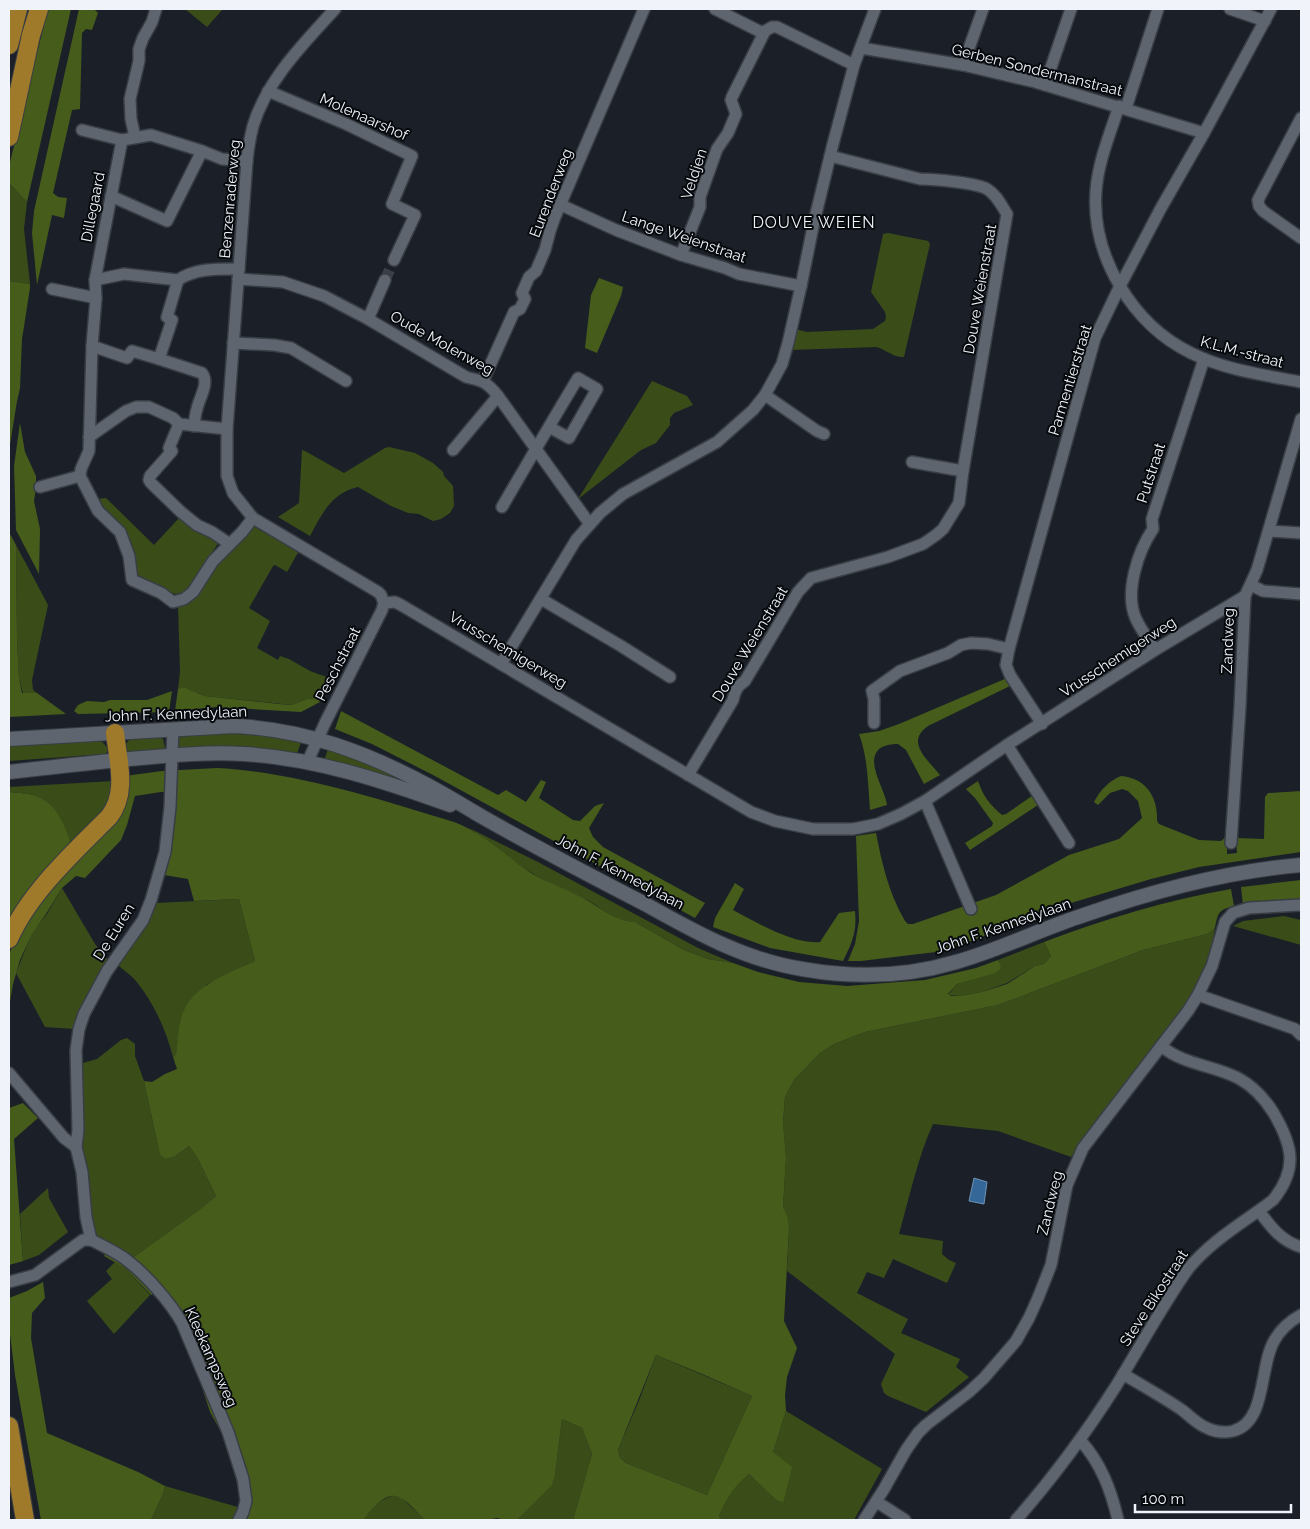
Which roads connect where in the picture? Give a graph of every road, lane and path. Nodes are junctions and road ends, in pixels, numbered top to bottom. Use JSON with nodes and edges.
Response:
{"nodes":[{"id":1,"x":18,"y":9,"type":"edge"},
{"id":2,"x":38,"y":9,"type":"edge"},
{"id":3,"x":156,"y":9,"type":"edge"},
{"id":4,"x":335,"y":9,"type":"edge"},
{"id":5,"x":643,"y":9,"type":"edge"},
{"id":6,"x":715,"y":9,"type":"edge"},
{"id":7,"x":875,"y":9,"type":"edge"},
{"id":8,"x":983,"y":9,"type":"edge"},
{"id":9,"x":1071,"y":9,"type":"edge"},
{"id":10,"x":1158,"y":9,"type":"edge"},
{"id":11,"x":1230,"y":9,"type":"edge"},
{"id":12,"x":1271,"y":9,"type":"edge"},
{"id":13,"x":1264,"y":21,"type":"junction"},
{"id":14,"x":764,"y":33,"type":"junction"},
{"id":15,"x":9,"y":45,"type":"edge"},
{"id":16,"x":861,"y":48,"type":"junction"},
{"id":17,"x":854,"y":65,"type":"junction"},
{"id":18,"x":964,"y":66,"type":"junction"},
{"id":19,"x":1045,"y":85,"type":"junction"},
{"id":20,"x":268,"y":91,"type":"junction"},
{"id":21,"x":1122,"y":107,"type":"junction"},
{"id":22,"x":1301,"y":118,"type":"edge"},
{"id":23,"x":82,"y":130,"type":"dead end"},
{"id":24,"x":1204,"y":133,"type":"junction"},
{"id":25,"x":9,"y":138,"type":"edge"},
{"id":26,"x":135,"y":138,"type":"junction"},
{"id":27,"x":122,"y":140,"type":"junction"},
{"id":28,"x":202,"y":151,"type":"junction"},
{"id":29,"x":830,"y":156,"type":"junction"},
{"id":30,"x":247,"y":161,"type":"junction"},
{"id":31,"x":110,"y":196,"type":"junction"},
{"id":32,"x":561,"y":205,"type":"junction"},
{"id":33,"x":1301,"y":238,"type":"edge"},
{"id":34,"x":681,"y":255,"type":"junction"},
{"id":35,"x":394,"y":260,"type":"tunnel mouth"},
{"id":36,"x":238,"y":274,"type":"junction"},
{"id":37,"x":95,"y":280,"type":"junction"},
{"id":38,"x":178,"y":280,"type":"junction"},
{"id":39,"x":385,"y":280,"type":"tunnel mouth"},
{"id":40,"x":801,"y":286,"type":"junction"},
{"id":41,"x":1120,"y":286,"type":"junction"},
{"id":42,"x":52,"y":289,"type":"dead end"},
{"id":43,"x":96,"y":298,"type":"junction"},
{"id":44,"x":368,"y":319,"type":"junction"},
{"id":45,"x":233,"y":343,"type":"junction"},
{"id":46,"x":92,"y":346,"type":"junction"},
{"id":47,"x":160,"y":358,"type":"junction"},
{"id":48,"x":1204,"y":359,"type":"junction"},
{"id":49,"x":483,"y":381,"type":"junction"},
{"id":50,"x":346,"y":382,"type":"dead end"},
{"id":51,"x":1301,"y":382,"type":"edge"},
{"id":52,"x":765,"y":395,"type":"junction"},
{"id":53,"x":498,"y":396,"type":"junction"},
{"id":54,"x":1301,"y":419,"type":"edge"},
{"id":55,"x":179,"y":424,"type":"junction"},
{"id":56,"x":194,"y":426,"type":"junction"},
{"id":57,"x":549,"y":427,"type":"junction"},
{"id":58,"x":227,"y":429,"type":"junction"},
{"id":59,"x":824,"y":434,"type":"dead end"},
{"id":60,"x":89,"y":437,"type":"junction"},
{"id":61,"x":1298,"y":441,"type":"edge"},
{"id":62,"x":536,"y":448,"type":"junction"},
{"id":63,"x":453,"y":450,"type":"dead end"},
{"id":64,"x":912,"y":462,"type":"dead end"},
{"id":65,"x":963,"y":471,"type":"junction"},
{"id":66,"x":80,"y":476,"type":"junction"},
{"id":67,"x":40,"y":487,"type":"dead end"},
{"id":68,"x":502,"y":507,"type":"dead end"},
{"id":69,"x":254,"y":518,"type":"junction"},
{"id":70,"x":589,"y":523,"type":"junction"},
{"id":71,"x":1269,"y":531,"type":"junction"},
{"id":72,"x":1301,"y":533,"type":"edge"},
{"id":73,"x":230,"y":544,"type":"junction"},
{"id":74,"x":1251,"y":585,"type":"junction"},
{"id":75,"x":1301,"y":594,"type":"edge"},
{"id":76,"x":1245,"y":596,"type":"junction"},
{"id":77,"x":541,"y":599,"type":"junction"},
{"id":78,"x":384,"y":603,"type":"junction"},
{"id":79,"x":1009,"y":648,"type":"junction"},
{"id":80,"x":1155,"y":650,"type":"junction"},
{"id":81,"x":502,"y":664,"type":"junction"},
{"id":82,"x":670,"y":677,"type":"dead end"},
{"id":83,"x":874,"y":723,"type":"dead end"},
{"id":84,"x":1042,"y":724,"type":"junction"},
{"id":85,"x":173,"y":729,"type":"junction"},
{"id":86,"x":114,"y":733,"type":"junction"},
{"id":87,"x":9,"y":739,"type":"edge"},
{"id":88,"x":318,"y":739,"type":"junction"},
{"id":89,"x":1007,"y":745,"type":"junction"},
{"id":90,"x":171,"y":756,"type":"junction"},
{"id":91,"x":118,"y":760,"type":"junction"},
{"id":92,"x":307,"y":763,"type":"junction"},
{"id":93,"x":9,"y":772,"type":"edge"},
{"id":94,"x":688,"y":775,"type":"junction"},
{"id":95,"x":925,"y":801,"type":"junction"},
{"id":96,"x":476,"y":814,"type":"junction"},
{"id":97,"x":1069,"y":843,"type":"dead end"},
{"id":98,"x":1231,"y":843,"type":"dead end"},
{"id":99,"x":1301,"y":865,"type":"edge"},
{"id":100,"x":1301,"y":905,"type":"edge"},
{"id":101,"x":971,"y":909,"type":"dead end"},
{"id":102,"x":9,"y":939,"type":"edge"},
{"id":103,"x":1198,"y":995,"type":"junction"},
{"id":104,"x":1301,"y":1035,"type":"edge"},
{"id":105,"x":1161,"y":1046,"type":"junction"},
{"id":106,"x":9,"y":1073,"type":"edge"},
{"id":107,"x":76,"y":1147,"type":"junction"},
{"id":108,"x":1259,"y":1211,"type":"junction"},
{"id":109,"x":91,"y":1240,"type":"junction"},
{"id":110,"x":1301,"y":1247,"type":"edge"},
{"id":111,"x":9,"y":1282,"type":"edge"},
{"id":112,"x":1301,"y":1315,"type":"edge"},
{"id":113,"x":1123,"y":1374,"type":"junction"},
{"id":114,"x":9,"y":1426,"type":"edge"},
{"id":115,"x":1080,"y":1440,"type":"junction"},
{"id":116,"x":876,"y":1502,"type":"junction"},
{"id":117,"x":25,"y":1520,"type":"edge"},
{"id":118,"x":239,"y":1520,"type":"edge"},
{"id":119,"x":864,"y":1520,"type":"edge"},
{"id":120,"x":905,"y":1520,"type":"edge"},
{"id":121,"x":1016,"y":1520,"type":"edge"},
{"id":122,"x":1118,"y":1520,"type":"edge"}],
"edges":[{"from":1,"to":15,"type":"highway"},
{"from":2,"to":25,"type":"highway"},
{"from":3,"to":26,"type":"street"},
{"from":4,"to":20,"type":"street","name":"Benzenraderweg"},
{"from":5,"to":32,"type":"street","name":"Eurenderweg"},
{"from":6,"to":14,"type":"street"},
{"from":7,"to":16,"type":"street"},
{"from":8,"to":18,"type":"street"},
{"from":9,"to":19,"type":"street"},
{"from":10,"to":21,"type":"street","name":"K.L.M.-straat"},
{"from":11,"to":13,"type":"street"},
{"from":12,"to":13,"type":"street","name":"Parmentierstraat"},
{"from":13,"to":24,"type":"street","name":"Parmentierstraat"},
{"from":14,"to":17,"type":"street"},
{"from":14,"to":34,"type":"street","name":"Veldjen"},
{"from":16,"to":17,"type":"street"},
{"from":16,"to":18,"type":"street","name":"Gerben Sondermanstraat"},
{"from":17,"to":29,"type":"street"},
{"from":18,"to":19,"type":"street","name":"Gerben Sondermanstraat"},
{"from":19,"to":21,"type":"street","name":"Gerben Sondermanstraat"},
{"from":20,"to":30,"type":"street","name":"Benzenraderweg"},
{"from":20,"to":35,"type":"street","name":"Molenaarshof"},
{"from":21,"to":24,"type":"street","name":"Gerben Sondermanstraat"},
{"from":21,"to":41,"type":"street","name":"K.L.M.-straat"},
{"from":22,"to":33,"type":"street"},
{"from":23,"to":27,"type":"street"},
{"from":24,"to":41,"type":"street","name":"Parmentierstraat"},
{"from":26,"to":27,"type":"street"},
{"from":26,"to":28,"type":"street"},
{"from":27,"to":31,"type":"street","name":"Dillegaard"},
{"from":28,"to":30,"type":"street"},
{"from":28,"to":31,"type":"street"},
{"from":29,"to":40,"type":"street"},
{"from":29,"to":65,"type":"street","name":"Douve Weienstraat"},
{"from":30,"to":36,"type":"street","name":"Benzenraderweg"},
{"from":31,"to":37,"type":"street","name":"Dillegaard"},
{"from":32,"to":34,"type":"street","name":"Lange Weienstraat"},
{"from":32,"to":49,"type":"street","name":"Eurenderweg"},
{"from":34,"to":40,"type":"street","name":"Lange Weienstraat"},
{"from":36,"to":38,"type":"street"},
{"from":36,"to":44,"type":"street","name":"Oude Molenweg"},
{"from":36,"to":45,"type":"street"},
{"from":37,"to":38,"type":"street"},
{"from":37,"to":43,"type":"street","name":"Dillegaard"},
{"from":38,"to":47,"type":"street"},
{"from":39,"to":44,"type":"street","name":"Oude Molenweg"},
{"from":40,"to":52,"type":"street"},
{"from":41,"to":48,"type":"street","name":"K.L.M.-straat"},
{"from":41,"to":79,"type":"street","name":"Parmentierstraat"},
{"from":42,"to":43,"type":"street"},
{"from":43,"to":46,"type":"street","name":"Dillegaard"},
{"from":44,"to":49,"type":"street","name":"Oude Molenweg"},
{"from":45,"to":50,"type":"street"},
{"from":45,"to":58,"type":"street"},
{"from":46,"to":47,"type":"street"},
{"from":46,"to":60,"type":"street","name":"Dillegaard"},
{"from":47,"to":56,"type":"street"},
{"from":48,"to":51,"type":"street","name":"K.L.M.-straat"},
{"from":48,"to":80,"type":"street","name":"Putstraat"},
{"from":49,"to":53,"type":"street","name":"Oude Molenweg"},
{"from":52,"to":59,"type":"street"},
{"from":52,"to":70,"type":"street"},
{"from":53,"to":62,"type":"street","name":"Oude Molenweg"},
{"from":53,"to":63,"type":"street","name":"Oude Molenweg"},
{"from":54,"to":61,"type":"street","name":"Zandweg"},
{"from":55,"to":56,"type":"street"},
{"from":55,"to":60,"type":"street"},
{"from":55,"to":73,"type":"street"},
{"from":56,"to":58,"type":"street"},
{"from":57,"to":57,"type":"street"},
{"from":57,"to":62,"type":"street"},
{"from":58,"to":69,"type":"street"},
{"from":60,"to":66,"type":"street","name":"Dillegaard"},
{"from":61,"to":71,"type":"street","name":"Zandweg"},
{"from":62,"to":68,"type":"street"},
{"from":62,"to":70,"type":"street","name":"Oude Molenweg"},
{"from":64,"to":65,"type":"street"},
{"from":65,"to":94,"type":"street","name":"Douve Weienstraat"},
{"from":66,"to":67,"type":"street"},
{"from":66,"to":73,"type":"street"},
{"from":69,"to":73,"type":"street"},
{"from":69,"to":78,"type":"street"},
{"from":70,"to":77,"type":"street"},
{"from":71,"to":72,"type":"street"},
{"from":71,"to":74,"type":"street","name":"Zandweg"},
{"from":74,"to":75,"type":"street"},
{"from":74,"to":76,"type":"street","name":"Zandweg"},
{"from":76,"to":80,"type":"street","name":"Vrusschemigerweg"},
{"from":76,"to":98,"type":"street","name":"Zandweg"},
{"from":77,"to":81,"type":"street"},
{"from":77,"to":82,"type":"street"},
{"from":78,"to":81,"type":"street","name":"Vrusschemigerweg"},
{"from":78,"to":88,"type":"street","name":"Peschstraat"},
{"from":79,"to":83,"type":"street"},
{"from":79,"to":84,"type":"street","name":"Parmentierstraat"},
{"from":80,"to":84,"type":"street","name":"Vrusschemigerweg"},
{"from":81,"to":94,"type":"street","name":"Vrusschemigerweg"},
{"from":84,"to":89,"type":"street","name":"Vrusschemigerweg"},
{"from":85,"to":86,"type":"street","name":"John F. Kennedylaan"},
{"from":85,"to":88,"type":"street","name":"John F. Kennedylaan"},
{"from":85,"to":90,"type":"street","name":"De Euren"},
{"from":86,"to":87,"type":"street","name":"John F. Kennedylaan"},
{"from":86,"to":91,"type":"highway"},
{"from":88,"to":92,"type":"street","name":"Peschstraat"},
{"from":88,"to":96,"type":"street","name":"John F. Kennedylaan"},
{"from":89,"to":95,"type":"street","name":"Vrusschemigerweg"},
{"from":89,"to":97,"type":"street"},
{"from":90,"to":91,"type":"street","name":"John F. Kennedylaan"},
{"from":90,"to":92,"type":"street","name":"John F. Kennedylaan"},
{"from":90,"to":107,"type":"street","name":"De Euren"},
{"from":91,"to":93,"type":"street","name":"John F. Kennedylaan"},
{"from":91,"to":102,"type":"highway"},
{"from":92,"to":96,"type":"street","name":"John F. Kennedylaan"},
{"from":94,"to":95,"type":"street","name":"Vrusschemigerweg"},
{"from":95,"to":101,"type":"street"},
{"from":96,"to":99,"type":"street","name":"John F. Kennedylaan"},
{"from":100,"to":103,"type":"street","name":"Zandweg"},
{"from":103,"to":104,"type":"street"},
{"from":103,"to":105,"type":"street","name":"Zandweg"},
{"from":105,"to":108,"type":"street","name":"Steve Bikostraat"},
{"from":105,"to":116,"type":"street","name":"Zandweg"},
{"from":106,"to":107,"type":"street"},
{"from":107,"to":109,"type":"street","name":"De Euren"},
{"from":108,"to":110,"type":"street"},
{"from":108,"to":113,"type":"street","name":"Steve Bikostraat"},
{"from":109,"to":111,"type":"street"},
{"from":109,"to":118,"type":"street","name":"Kleekampsweg"},
{"from":112,"to":113,"type":"street"},
{"from":113,"to":115,"type":"street","name":"Steve Bikostraat"},
{"from":114,"to":117,"type":"highway"},
{"from":115,"to":121,"type":"street","name":"Steve Bikostraat"},
{"from":115,"to":122,"type":"street"},
{"from":116,"to":119,"type":"street","name":"Zandweg"},
{"from":116,"to":120,"type":"street"}]}
